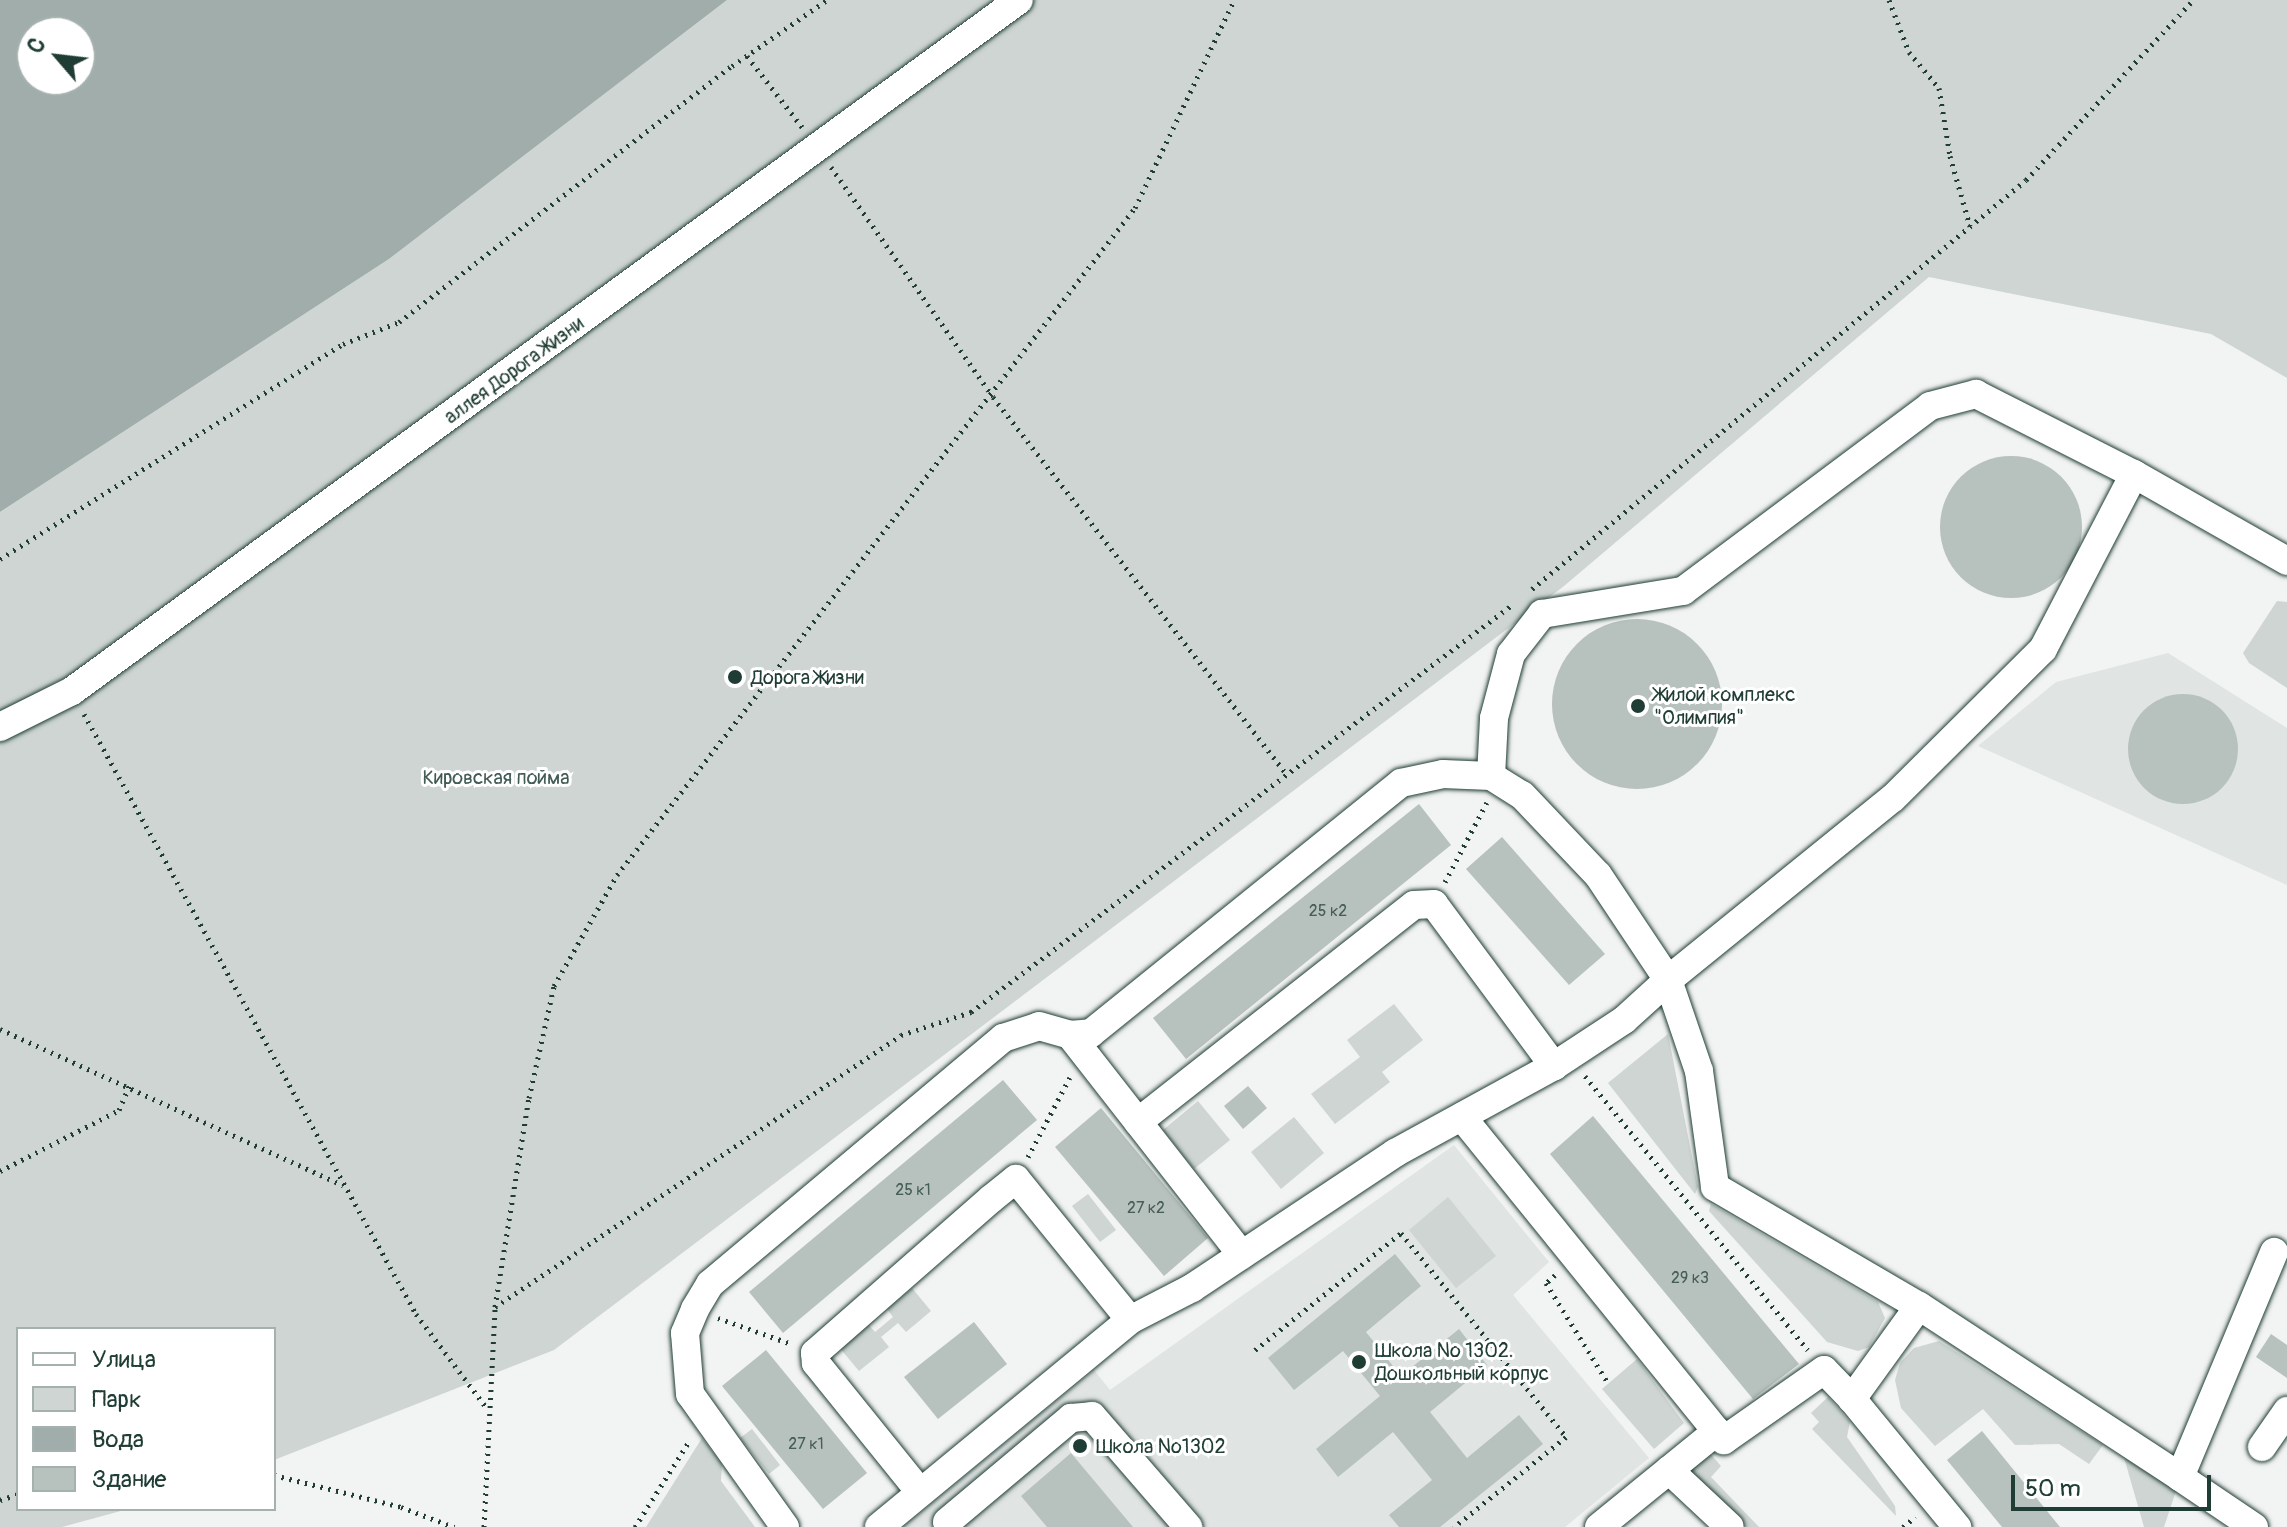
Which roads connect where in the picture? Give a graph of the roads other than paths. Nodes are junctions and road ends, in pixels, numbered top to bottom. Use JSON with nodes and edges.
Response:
{"nodes":[{"id":1,"x":1019,"y":0,"type":"edge"},
{"id":2,"x":2134,"y":474,"type":"junction"},
{"id":3,"x":2287,"y":561,"type":"edge"},
{"id":4,"x":0,"y":727,"type":"edge"},
{"id":5,"x":1491,"y":786,"type":"junction"},
{"id":6,"x":1668,"y":980,"type":"junction"},
{"id":7,"x":1076,"y":1044,"type":"junction"},
{"id":8,"x":1562,"y":1061,"type":"junction"},
{"id":9,"x":1462,"y":1117,"type":"junction"},
{"id":10,"x":1138,"y":1122,"type":"junction"},
{"id":11,"x":2274,"y":1252,"type":"dead end"},
{"id":12,"x":1242,"y":1255,"type":"junction"},
{"id":13,"x":1919,"y":1306,"type":"junction"},
{"id":14,"x":1130,"y":1320,"type":"junction"},
{"id":15,"x":1852,"y":1399,"type":"junction"},
{"id":16,"x":2287,"y":1411,"type":"edge"},
{"id":17,"x":1717,"y":1431,"type":"junction"},
{"id":18,"x":2262,"y":1447,"type":"dead end"},
{"id":19,"x":1669,"y":1470,"type":"junction"},
{"id":20,"x":2180,"y":1477,"type":"junction"},
{"id":21,"x":920,"y":1492,"type":"junction"},
{"id":22,"x":947,"y":1522,"type":"dead end"},
{"id":23,"x":785,"y":1527,"type":"edge"},
{"id":24,"x":879,"y":1527,"type":"edge"},
{"id":25,"x":1188,"y":1527,"type":"edge"},
{"id":26,"x":1599,"y":1527,"type":"edge"},
{"id":27,"x":1730,"y":1527,"type":"edge"},
{"id":28,"x":1957,"y":1527,"type":"edge"},
{"id":29,"x":2254,"y":1527,"type":"edge"}],
"edges":[{"from":1,"to":4,"type":"street","name":"аллея Дорога Жизни"},
{"from":2,"to":3,"type":"street"},
{"from":2,"to":5,"type":"street"},
{"from":2,"to":6,"type":"street"},
{"from":5,"to":6,"type":"street"},
{"from":5,"to":7,"type":"street"},
{"from":6,"to":8,"type":"street"},
{"from":6,"to":13,"type":"street"},
{"from":7,"to":10,"type":"street"},
{"from":7,"to":23,"type":"street"},
{"from":8,"to":9,"type":"street"},
{"from":8,"to":10,"type":"street"},
{"from":9,"to":12,"type":"street"},
{"from":9,"to":17,"type":"street"},
{"from":10,"to":12,"type":"street"},
{"from":11,"to":20,"type":"street"},
{"from":12,"to":14,"type":"street"},
{"from":13,"to":15,"type":"street"},
{"from":13,"to":20,"type":"street"},
{"from":14,"to":21,"type":"street"},
{"from":14,"to":21,"type":"street"},
{"from":15,"to":17,"type":"street"},
{"from":15,"to":28,"type":"street"},
{"from":16,"to":18,"type":"street"},
{"from":17,"to":19,"type":"street"},
{"from":19,"to":26,"type":"street"},
{"from":19,"to":27,"type":"street"},
{"from":20,"to":29,"type":"street"},
{"from":21,"to":24,"type":"street"},
{"from":22,"to":25,"type":"street"}]}
